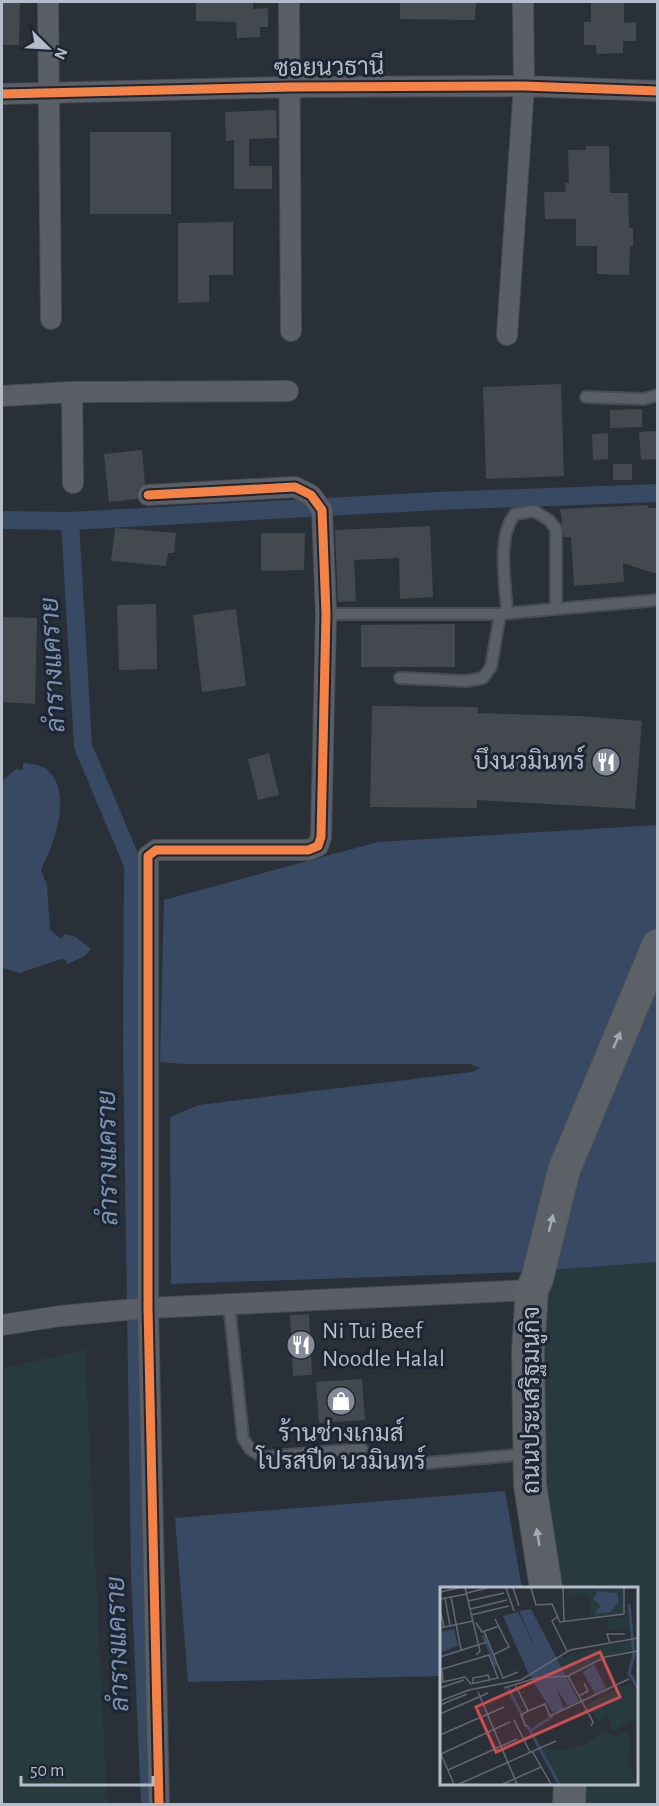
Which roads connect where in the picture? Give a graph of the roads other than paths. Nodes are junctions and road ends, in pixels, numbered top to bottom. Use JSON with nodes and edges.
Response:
{"nodes":[{"id":1,"x":48,"y":2,"type":"edge"},
{"id":2,"x":289,"y":2,"type":"edge"},
{"id":3,"x":523,"y":2,"type":"edge"},
{"id":4,"x":524,"y":86,"type":"junction"},
{"id":5,"x":290,"y":87,"type":"junction"},
{"id":6,"x":657,"y":91,"type":"edge"},
{"id":7,"x":2,"y":94,"type":"edge"},
{"id":8,"x":48,"y":94,"type":"junction"},
{"id":9,"x":51,"y":319,"type":"dead end"},
{"id":10,"x":291,"y":331,"type":"dead end"},
{"id":11,"x":507,"y":334,"type":"dead end"},
{"id":12,"x":288,"y":391,"type":"dead end"},
{"id":13,"x":72,"y":393,"type":"junction"},
{"id":14,"x":657,"y":395,"type":"edge"},
{"id":15,"x":2,"y":396,"type":"edge"},
{"id":16,"x":586,"y":397,"type":"dead end"},
{"id":17,"x":73,"y":483,"type":"dead end"},
{"id":18,"x":148,"y":495,"type":"dead end"},
{"id":19,"x":657,"y":600,"type":"edge"},
{"id":20,"x":556,"y":609,"type":"junction"},
{"id":21,"x":326,"y":614,"type":"junction"},
{"id":22,"x":503,"y":614,"type":"junction"},
{"id":23,"x":400,"y":678,"type":"dead end"},
{"id":24,"x":657,"y":945,"type":"edge"},
{"id":25,"x":534,"y":1285,"type":"junction"},
{"id":26,"x":229,"y":1304,"type":"junction"},
{"id":27,"x":138,"y":1308,"type":"junction"},
{"id":28,"x":2,"y":1325,"type":"edge"},
{"id":29,"x":362,"y":1449,"type":"dead end"},
{"id":30,"x":427,"y":1463,"type":"dead end"},
{"id":31,"x":529,"y":1469,"type":"junction"},
{"id":32,"x":546,"y":1587,"type":"edge"},
{"id":33,"x":570,"y":1785,"type":"edge"},
{"id":34,"x":159,"y":1804,"type":"edge"},
{"id":35,"x":569,"y":1804,"type":"edge"}],
"edges":[{"from":1,"to":8,"type":"street"},
{"from":2,"to":5,"type":"street"},
{"from":3,"to":4,"type":"street"},
{"from":4,"to":5,"type":"street","name":"ซอยนวธานี"},
{"from":4,"to":6,"type":"street","name":"ซอยนวธานี"},
{"from":4,"to":11,"type":"street"},
{"from":5,"to":8,"type":"street","name":"ซอยนวธานี"},
{"from":5,"to":10,"type":"street"},
{"from":7,"to":8,"type":"street","name":"ซอยนวธานี"},
{"from":8,"to":9,"type":"street"},
{"from":12,"to":13,"type":"street"},
{"from":13,"to":15,"type":"street"},
{"from":13,"to":17,"type":"street"},
{"from":14,"to":16,"type":"lane"},
{"from":18,"to":21,"type":"street"},
{"from":19,"to":20,"type":"lane"},
{"from":20,"to":22,"type":"lane"},
{"from":20,"to":22,"type":"lane"},
{"from":21,"to":22,"type":"lane"},
{"from":21,"to":27,"type":"street"},
{"from":22,"to":23,"type":"lane"},
{"from":25,"to":24,"type":"main road","name":"ถนนประเสริฐมนูกิจ","one_way":true},
{"from":25,"to":26,"type":"street"},
{"from":25,"to":31,"type":"main road","name":"ถนนประเสริฐมนูกิจ"},
{"from":26,"to":27,"type":"street"},
{"from":26,"to":29,"type":"lane"},
{"from":27,"to":28,"type":"street"},
{"from":27,"to":34,"type":"street"},
{"from":30,"to":31,"type":"lane"},
{"from":32,"to":31,"type":"main road","name":"ถนนประเสริฐมนูกิจ","one_way":true},
{"from":33,"to":35,"type":"main road"}]}
